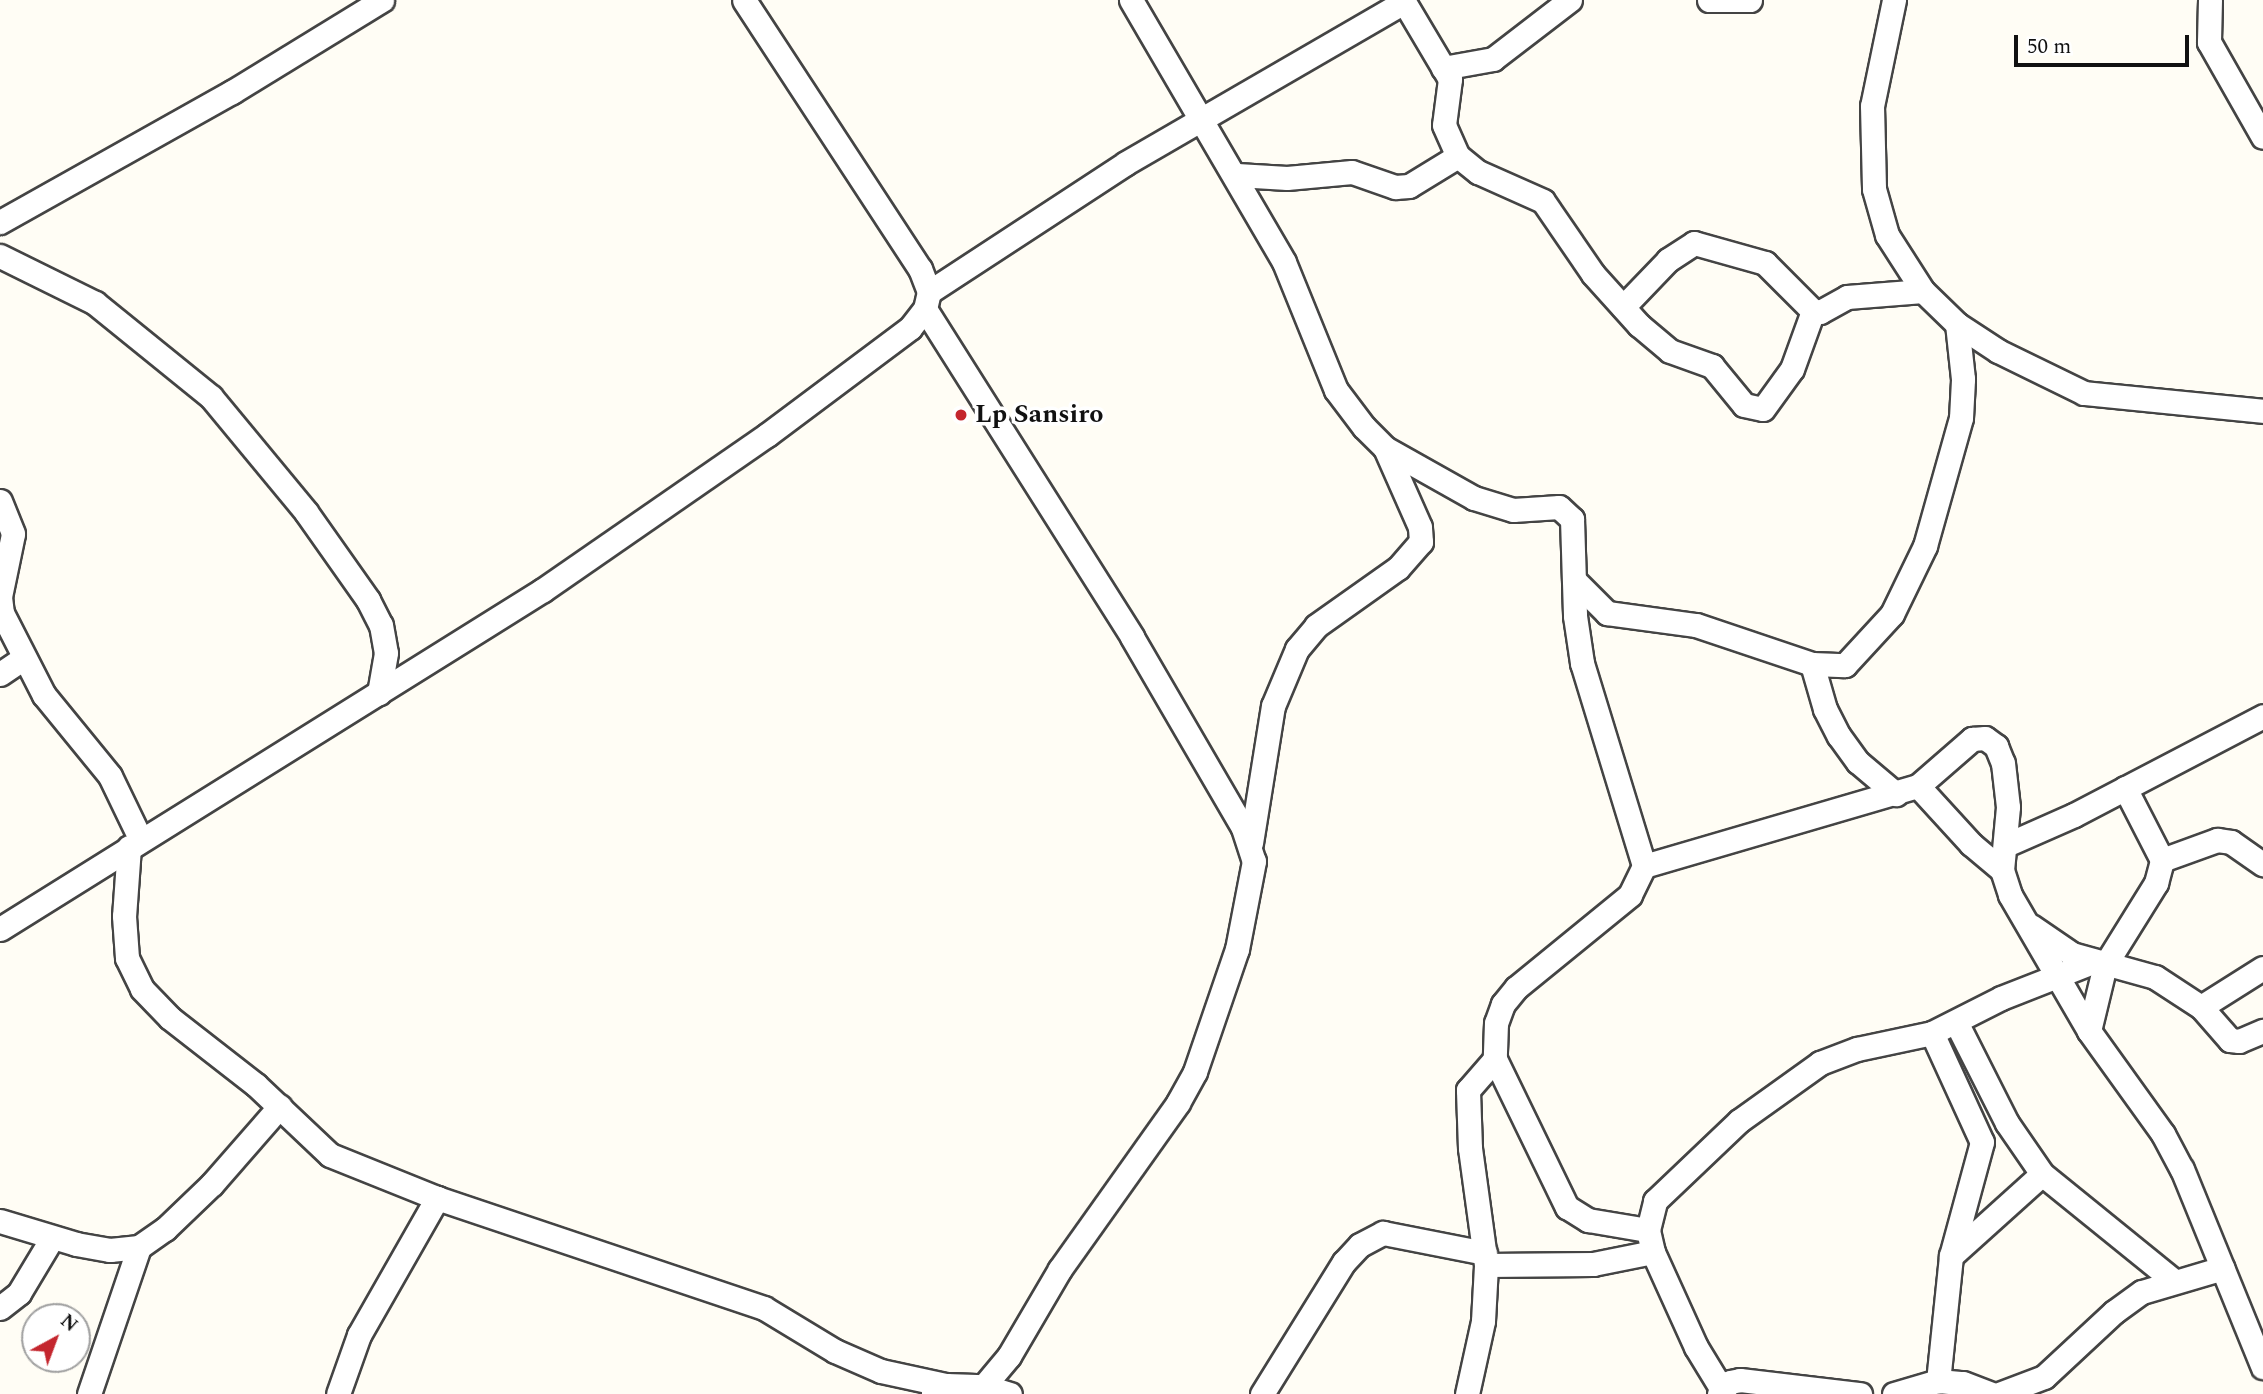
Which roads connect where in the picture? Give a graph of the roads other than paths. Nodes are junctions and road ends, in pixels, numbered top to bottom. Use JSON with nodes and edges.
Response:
{"nodes":[{"id":1,"x":382,"y":0,"type":"edge"},
{"id":2,"x":744,"y":0,"type":"edge"},
{"id":3,"x":1130,"y":0,"type":"edge"},
{"id":4,"x":1570,"y":0,"type":"edge"},
{"id":5,"x":1709,"y":0,"type":"edge"},
{"id":6,"x":1750,"y":0,"type":"edge"},
{"id":7,"x":1895,"y":0,"type":"edge"},
{"id":8,"x":2210,"y":0,"type":"edge"},
{"id":9,"x":1403,"y":1,"type":"edge"},
{"id":10,"x":1443,"y":68,"type":"junction"},
{"id":11,"x":1202,"y":119,"type":"junction"},
{"id":12,"x":2263,"y":137,"type":"edge"},
{"id":13,"x":1458,"y":156,"type":"junction"},
{"id":14,"x":1237,"y":175,"type":"junction"},
{"id":15,"x":0,"y":222,"type":"edge"},
{"id":16,"x":0,"y":256,"type":"edge"},
{"id":17,"x":1923,"y":291,"type":"junction"},
{"id":18,"x":927,"y":300,"type":"junction"},
{"id":19,"x":1623,"y":307,"type":"junction"},
{"id":20,"x":1812,"y":311,"type":"junction"},
{"id":21,"x":1957,"y":324,"type":"junction"},
{"id":22,"x":2263,"y":411,"type":"edge"},
{"id":23,"x":1385,"y":448,"type":"junction"},
{"id":24,"x":0,"y":501,"type":"edge"},
{"id":25,"x":1574,"y":580,"type":"junction"},
{"id":26,"x":24,"y":658,"type":"junction"},
{"id":27,"x":1812,"y":664,"type":"junction"},
{"id":28,"x":0,"y":674,"type":"edge"},
{"id":29,"x":379,"y":692,"type":"junction"},
{"id":30,"x":2263,"y":716,"type":"edge"},
{"id":31,"x":2125,"y":788,"type":"junction"},
{"id":32,"x":1907,"y":790,"type":"junction"},
{"id":33,"x":1251,"y":843,"type":"junction"},
{"id":34,"x":135,"y":844,"type":"junction"},
{"id":35,"x":2006,"y":845,"type":"junction"},
{"id":36,"x":2162,"y":860,"type":"junction"},
{"id":37,"x":2263,"y":864,"type":"edge"},
{"id":38,"x":1644,"y":866,"type":"junction"},
{"id":39,"x":2002,"y":870,"type":"junction"},
{"id":40,"x":2028,"y":924,"type":"junction"},
{"id":41,"x":0,"y":929,"type":"edge"},
{"id":42,"x":2099,"y":964,"type":"junction"},
{"id":43,"x":2263,"y":968,"type":"edge"},
{"id":44,"x":2055,"y":977,"type":"junction"},
{"id":45,"x":2201,"y":1007,"type":"junction"},
{"id":46,"x":1956,"y":1022,"type":"junction"},
{"id":47,"x":2089,"y":1031,"type":"junction"},
{"id":48,"x":2263,"y":1031,"type":"edge"},
{"id":49,"x":1932,"y":1033,"type":"junction"},
{"id":50,"x":1495,"y":1059,"type":"junction"},
{"id":51,"x":280,"y":1106,"type":"junction"},
{"id":52,"x":2042,"y":1174,"type":"junction"},
{"id":53,"x":437,"y":1198,"type":"junction"},
{"id":54,"x":0,"y":1221,"type":"edge"},
{"id":55,"x":52,"y":1238,"type":"junction"},
{"id":56,"x":1651,"y":1241,"type":"junction"},
{"id":57,"x":139,"y":1247,"type":"junction"},
{"id":58,"x":1951,"y":1256,"type":"junction"},
{"id":59,"x":1486,"y":1259,"type":"junction"},
{"id":60,"x":2223,"y":1268,"type":"junction"},
{"id":61,"x":2173,"y":1280,"type":"junction"},
{"id":62,"x":0,"y":1308,"type":"edge"},
{"id":63,"x":2263,"y":1367,"type":"edge"},
{"id":64,"x":881,"y":1371,"type":"junction"},
{"id":65,"x":1938,"y":1381,"type":"junction"},
{"id":66,"x":984,"y":1386,"type":"junction"},
{"id":67,"x":938,"y":1389,"type":"edge"},
{"id":68,"x":1720,"y":1391,"type":"edge"},
{"id":69,"x":89,"y":1394,"type":"edge"},
{"id":70,"x":338,"y":1394,"type":"edge"},
{"id":71,"x":889,"y":1394,"type":"edge"},
{"id":72,"x":1010,"y":1394,"type":"edge"},
{"id":73,"x":1262,"y":1394,"type":"edge"},
{"id":74,"x":1467,"y":1394,"type":"edge"},
{"id":75,"x":1860,"y":1394,"type":"edge"},
{"id":76,"x":1894,"y":1394,"type":"edge"},
{"id":77,"x":1991,"y":1394,"type":"edge"},
{"id":78,"x":1999,"y":1394,"type":"edge"}],
"edges":[{"from":1,"to":15,"type":"street"},
{"from":2,"to":18,"type":"street"},
{"from":3,"to":11,"type":"street"},
{"from":4,"to":10,"type":"street"},
{"from":5,"to":6,"type":"street"},
{"from":7,"to":17,"type":"street"},
{"from":8,"to":12,"type":"street"},
{"from":9,"to":10,"type":"street"},
{"from":9,"to":11,"type":"street"},
{"from":10,"to":13,"type":"street"},
{"from":11,"to":14,"type":"street"},
{"from":11,"to":18,"type":"street"},
{"from":13,"to":14,"type":"street"},
{"from":13,"to":19,"type":"street"},
{"from":14,"to":23,"type":"street"},
{"from":16,"to":29,"type":"street"},
{"from":17,"to":20,"type":"street"},
{"from":17,"to":21,"type":"street"},
{"from":18,"to":29,"type":"street"},
{"from":18,"to":33,"type":"street"},
{"from":19,"to":20,"type":"street"},
{"from":19,"to":20,"type":"street"},
{"from":21,"to":22,"type":"street"},
{"from":21,"to":27,"type":"street"},
{"from":23,"to":25,"type":"street"},
{"from":23,"to":33,"type":"street"},
{"from":24,"to":26,"type":"street"},
{"from":25,"to":27,"type":"street"},
{"from":25,"to":38,"type":"street"},
{"from":26,"to":28,"type":"street"},
{"from":26,"to":34,"type":"street"},
{"from":27,"to":32,"type":"street"},
{"from":29,"to":34,"type":"street"},
{"from":30,"to":31,"type":"street"},
{"from":31,"to":35,"type":"street"},
{"from":31,"to":36,"type":"street"},
{"from":32,"to":35,"type":"street"},
{"from":32,"to":38,"type":"street"},
{"from":32,"to":39,"type":"street"},
{"from":33,"to":66,"type":"street"},
{"from":34,"to":41,"type":"street"},
{"from":34,"to":51,"type":"street"},
{"from":35,"to":39,"type":"street"},
{"from":36,"to":37,"type":"street"},
{"from":36,"to":42,"type":"street"},
{"from":38,"to":50,"type":"street"},
{"from":39,"to":40,"type":"street"},
{"from":40,"to":42,"type":"street"},
{"from":40,"to":44,"type":"street"},
{"from":42,"to":44,"type":"street"},
{"from":42,"to":45,"type":"street"},
{"from":42,"to":47,"type":"street"},
{"from":43,"to":45,"type":"street"},
{"from":44,"to":46,"type":"street"},
{"from":44,"to":47,"type":"street"},
{"from":45,"to":48,"type":"street"},
{"from":46,"to":49,"type":"street"},
{"from":46,"to":52,"type":"street"},
{"from":47,"to":60,"type":"street"},
{"from":49,"to":56,"type":"street"},
{"from":49,"to":58,"type":"street"},
{"from":50,"to":56,"type":"street"},
{"from":50,"to":59,"type":"street"},
{"from":51,"to":53,"type":"street"},
{"from":51,"to":57,"type":"street"},
{"from":52,"to":58,"type":"street"},
{"from":52,"to":61,"type":"street"},
{"from":53,"to":64,"type":"street"},
{"from":53,"to":70,"type":"street"},
{"from":54,"to":55,"type":"street"},
{"from":55,"to":57,"type":"street"},
{"from":55,"to":62,"type":"street"},
{"from":56,"to":59,"type":"street"},
{"from":56,"to":68,"type":"street"},
{"from":57,"to":69,"type":"street"},
{"from":58,"to":65,"type":"street"},
{"from":59,"to":73,"type":"street"},
{"from":59,"to":74,"type":"street"},
{"from":60,"to":61,"type":"street"},
{"from":60,"to":63,"type":"street"},
{"from":61,"to":78,"type":"street"},
{"from":64,"to":67,"type":"street"},
{"from":64,"to":71,"type":"street"},
{"from":65,"to":76,"type":"street"},
{"from":65,"to":77,"type":"street"},
{"from":66,"to":67,"type":"street"},
{"from":66,"to":72,"type":"street"},
{"from":68,"to":75,"type":"street"}]}
